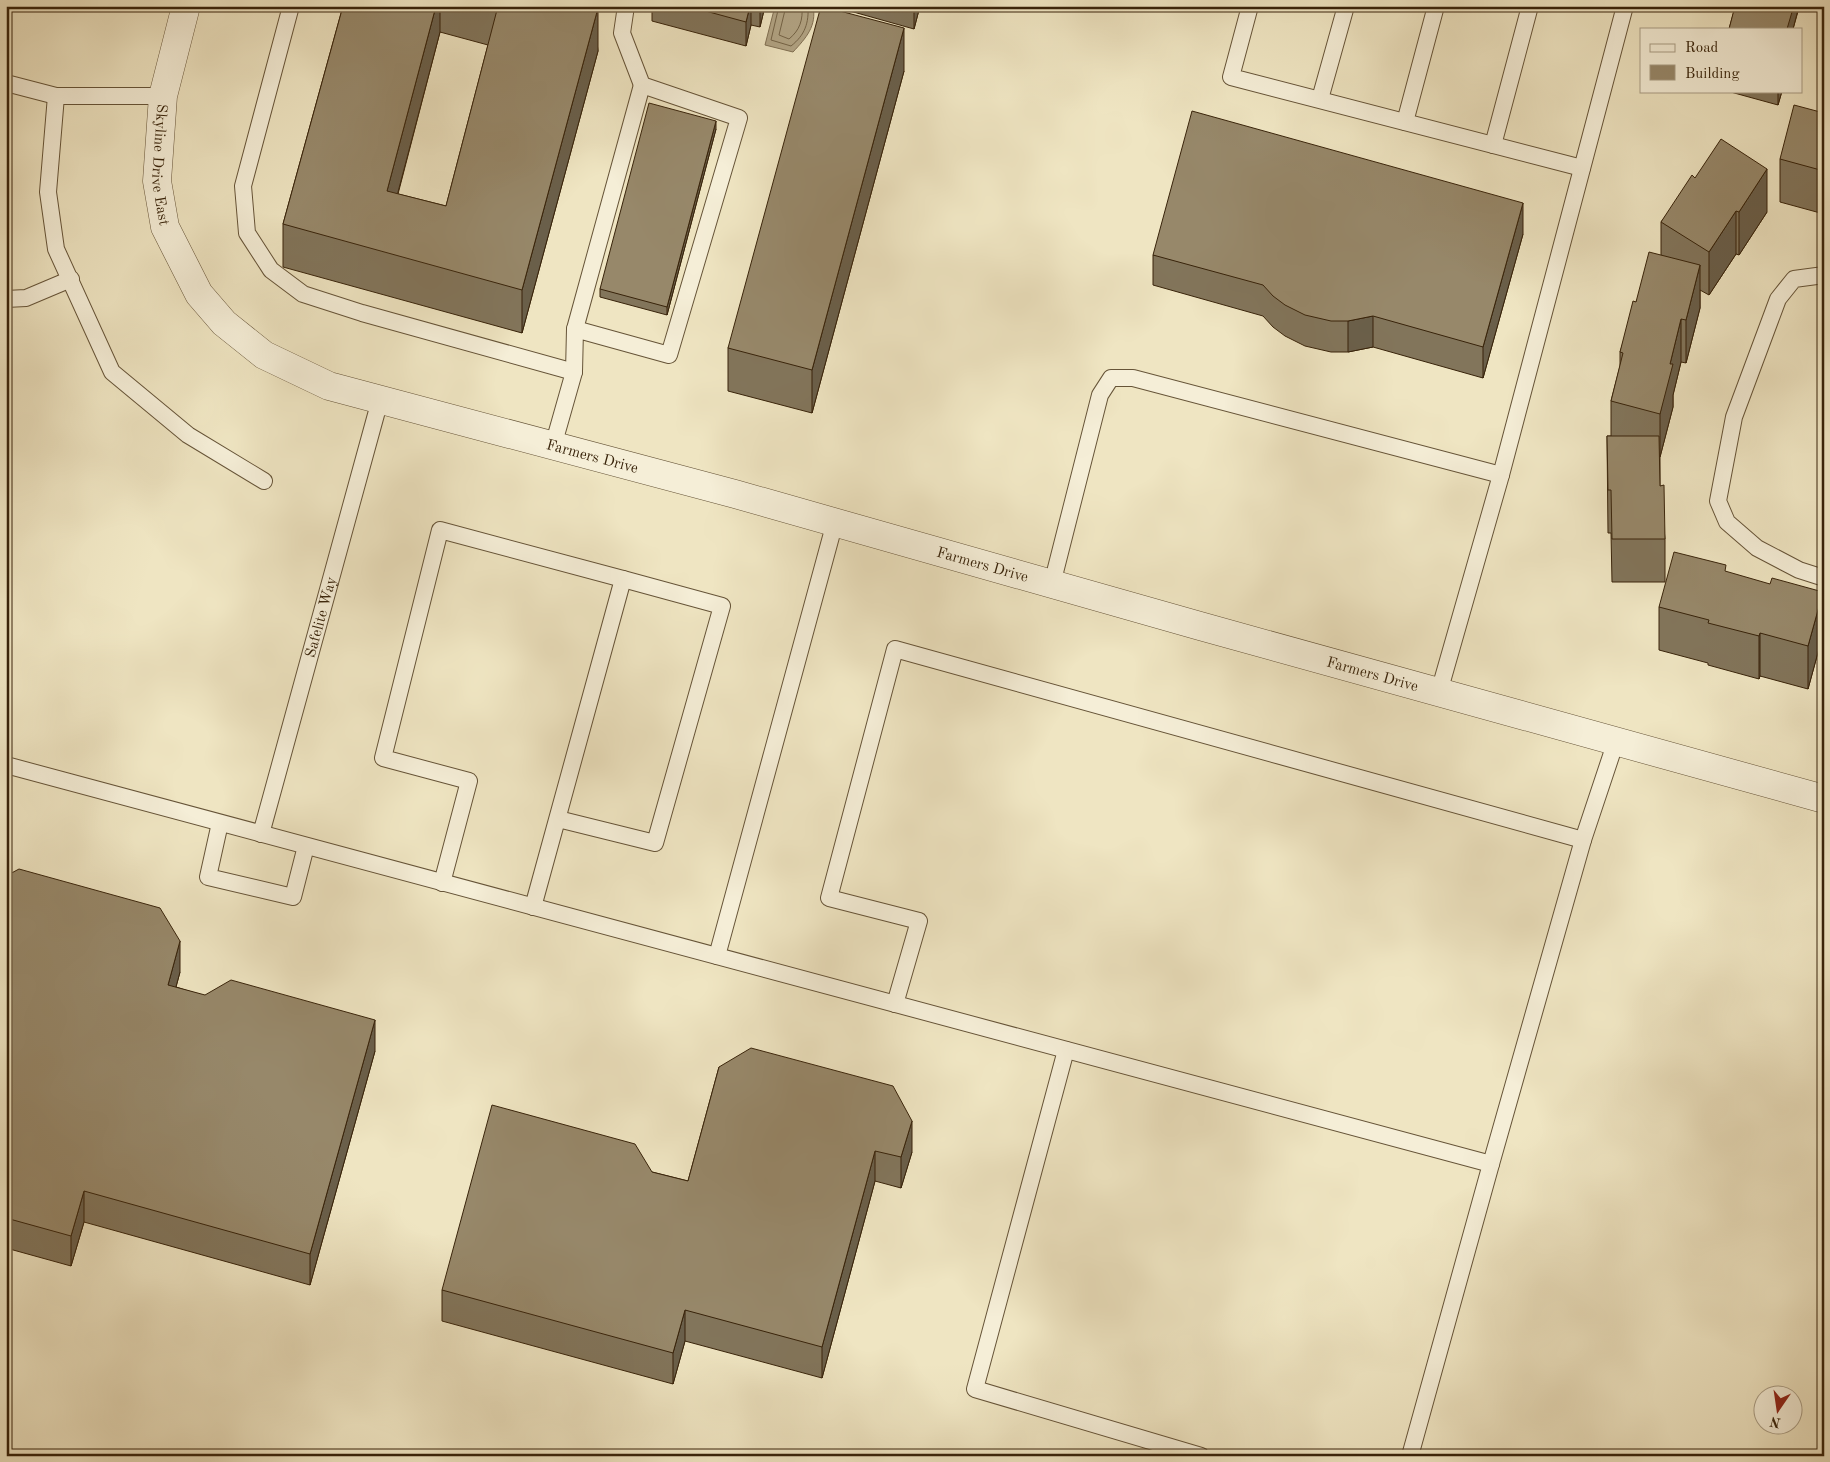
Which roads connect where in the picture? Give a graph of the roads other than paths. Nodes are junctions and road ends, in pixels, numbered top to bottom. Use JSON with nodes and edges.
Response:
{"nodes":[{"id":1,"x":186,"y":6,"type":"edge"},
{"id":2,"x":291,"y":6,"type":"edge"},
{"id":3,"x":626,"y":6,"type":"edge"},
{"id":4,"x":1250,"y":6,"type":"edge"},
{"id":5,"x":1346,"y":6,"type":"edge"},
{"id":6,"x":1436,"y":6,"type":"edge"},
{"id":7,"x":1530,"y":6,"type":"edge"},
{"id":8,"x":1625,"y":6,"type":"edge"},
{"id":9,"x":6,"y":83,"type":"edge"},
{"id":10,"x":642,"y":85,"type":"junction"},
{"id":11,"x":56,"y":96,"type":"junction"},
{"id":12,"x":162,"y":96,"type":"junction"},
{"id":13,"x":1320,"y":100,"type":"junction"},
{"id":14,"x":1405,"y":122,"type":"junction"},
{"id":15,"x":1493,"y":145,"type":"junction"},
{"id":16,"x":1582,"y":168,"type":"junction"},
{"id":17,"x":183,"y":263,"type":"joint"},
{"id":18,"x":1824,"y":275,"type":"edge"},
{"id":19,"x":71,"y":279,"type":"junction"},
{"id":20,"x":6,"y":300,"type":"edge"},
{"id":21,"x":575,"y":330,"type":"junction"},
{"id":22,"x":574,"y":372,"type":"junction"},
{"id":23,"x":380,"y":400,"type":"junction"},
{"id":24,"x":553,"y":446,"type":"junction"},
{"id":25,"x":1501,"y":475,"type":"junction"},
{"id":26,"x":264,"y":482,"type":"dead end"},
{"id":27,"x":835,"y":522,"type":"junction"},
{"id":28,"x":1824,"y":578,"type":"edge"},
{"id":29,"x":623,"y":579,"type":"junction"},
{"id":30,"x":1052,"y":584,"type":"junction"},
{"id":31,"x":1440,"y":692,"type":"junction"},
{"id":32,"x":1616,"y":741,"type":"junction"},
{"id":33,"x":6,"y":765,"type":"edge"},
{"id":34,"x":1824,"y":799,"type":"edge"},
{"id":35,"x":558,"y":819,"type":"junction"},
{"id":36,"x":220,"y":823,"type":"junction"},
{"id":37,"x":261,"y":834,"type":"junction"},
{"id":38,"x":1583,"y":840,"type":"junction"},
{"id":39,"x":306,"y":846,"type":"junction"},
{"id":40,"x":442,"y":883,"type":"junction"},
{"id":41,"x":533,"y":907,"type":"junction"},
{"id":42,"x":717,"y":956,"type":"junction"},
{"id":43,"x":895,"y":1004,"type":"junction"},
{"id":44,"x":1066,"y":1050,"type":"junction"},
{"id":45,"x":1491,"y":1164,"type":"junction"},
{"id":46,"x":1202,"y":1456,"type":"edge"},
{"id":47,"x":1410,"y":1456,"type":"edge"}],
"edges":[{"from":1,"to":12,"type":"street","name":"Skyline Drive East"},
{"from":2,"to":22,"type":"lane"},
{"from":3,"to":10,"type":"lane"},
{"from":4,"to":13,"type":"lane"},
{"from":5,"to":13,"type":"lane"},
{"from":6,"to":14,"type":"lane"},
{"from":7,"to":15,"type":"lane"},
{"from":8,"to":16,"type":"lane"},
{"from":9,"to":11,"type":"lane"},
{"from":10,"to":21,"type":"lane"},
{"from":10,"to":21,"type":"lane"},
{"from":11,"to":12,"type":"lane"},
{"from":11,"to":19,"type":"lane"},
{"from":12,"to":17,"type":"street","name":"Skyline Drive East"},
{"from":13,"to":14,"type":"lane"},
{"from":14,"to":15,"type":"lane"},
{"from":15,"to":16,"type":"lane"},
{"from":16,"to":25,"type":"lane"},
{"from":17,"to":23,"type":"street","name":"Farmers Drive"},
{"from":18,"to":28,"type":"lane"},
{"from":19,"to":20,"type":"lane"},
{"from":19,"to":26,"type":"lane"},
{"from":21,"to":22,"type":"lane"},
{"from":22,"to":24,"type":"lane"},
{"from":23,"to":24,"type":"street","name":"Farmers Drive"},
{"from":23,"to":37,"type":"lane","name":"Safelite Way"},
{"from":24,"to":27,"type":"street","name":"Farmers Drive"},
{"from":25,"to":30,"type":"lane"},
{"from":25,"to":31,"type":"lane"},
{"from":27,"to":30,"type":"street","name":"Farmers Drive"},
{"from":27,"to":42,"type":"lane"},
{"from":29,"to":35,"type":"lane"},
{"from":29,"to":35,"type":"lane"},
{"from":29,"to":40,"type":"lane"},
{"from":30,"to":31,"type":"street","name":"Farmers Drive"},
{"from":31,"to":32,"type":"street","name":"Farmers Drive"},
{"from":32,"to":34,"type":"street","name":"Farmers Drive"},
{"from":32,"to":38,"type":"lane"},
{"from":33,"to":36,"type":"lane"},
{"from":35,"to":41,"type":"lane"},
{"from":36,"to":37,"type":"lane"},
{"from":36,"to":39,"type":"lane"},
{"from":37,"to":39,"type":"lane"},
{"from":38,"to":43,"type":"lane"},
{"from":38,"to":45,"type":"lane"},
{"from":39,"to":40,"type":"lane"},
{"from":40,"to":41,"type":"lane"},
{"from":41,"to":42,"type":"lane"},
{"from":42,"to":43,"type":"lane"},
{"from":43,"to":44,"type":"lane"},
{"from":44,"to":45,"type":"lane"},
{"from":44,"to":46,"type":"lane"},
{"from":45,"to":47,"type":"lane"}]}
